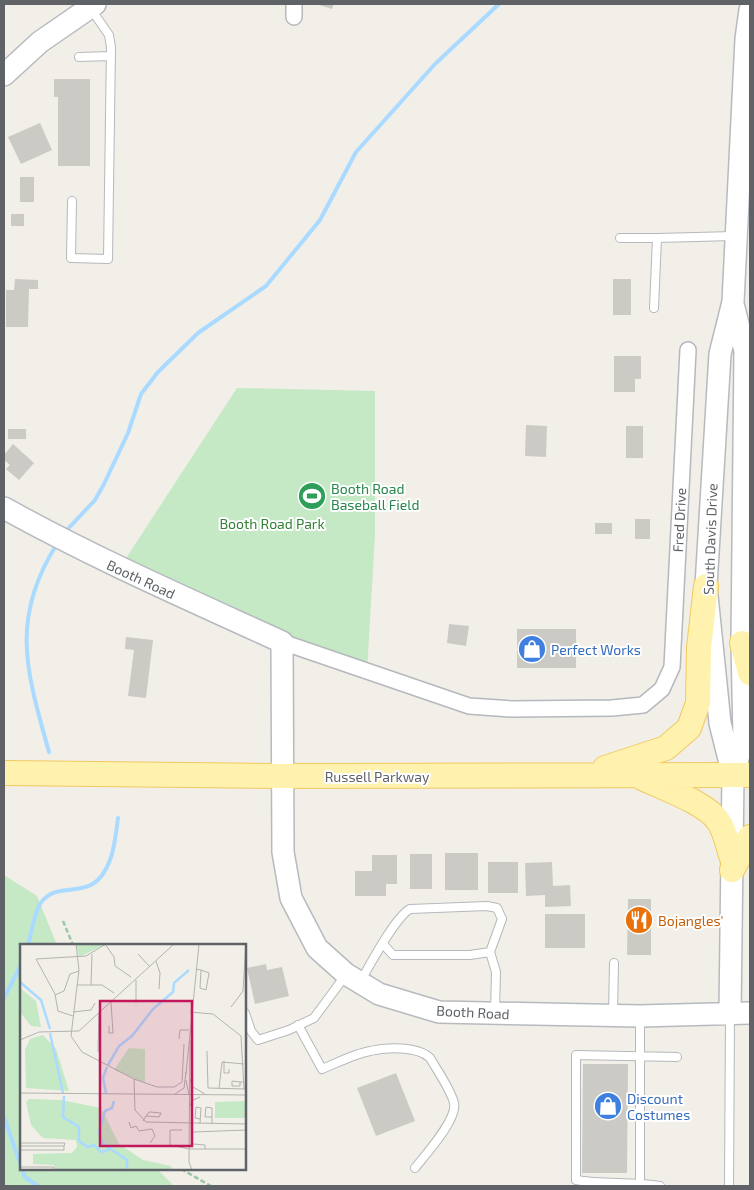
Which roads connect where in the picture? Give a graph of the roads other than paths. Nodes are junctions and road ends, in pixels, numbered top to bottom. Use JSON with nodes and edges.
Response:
{"nodes":[{"id":1,"x":92,"y":6,"type":"edge"},
{"id":2,"x":750,"y":10,"type":"edge"},
{"id":3,"x":111,"y":56,"type":"junction"},
{"id":4,"x":79,"y":57,"type":"dead end"},
{"id":5,"x":4,"y":75,"type":"edge"},
{"id":6,"x":747,"y":89,"type":"edge"},
{"id":7,"x":72,"y":201,"type":"dead end"},
{"id":8,"x":736,"y":236,"type":"junction"},
{"id":9,"x":620,"y":238,"type":"dead end"},
{"id":10,"x":656,"y":238,"type":"junction"},
{"id":11,"x":733,"y":302,"type":"junction"},
{"id":12,"x":654,"y":308,"type":"dead end"},
{"id":13,"x":688,"y":350,"type":"dead end"},
{"id":14,"x":4,"y":508,"type":"edge"},
{"id":15,"x":706,"y":586,"type":"junction"},
{"id":16,"x":282,"y":642,"type":"junction"},
{"id":17,"x":742,"y":643,"type":"junction"},
{"id":18,"x":750,"y":673,"type":"edge"},
{"id":19,"x":662,"y":689,"type":"joint"},
{"id":20,"x":4,"y":773,"type":"edge"},
{"id":21,"x":580,"y":775,"type":"junction"},
{"id":22,"x":636,"y":775,"type":"junction"},
{"id":23,"x":742,"y":775,"type":"edge"},
{"id":24,"x":283,"y":776,"type":"junction"},
{"id":25,"x":750,"y":837,"type":"edge"},
{"id":26,"x":732,"y":864,"type":"junction"},
{"id":27,"x":383,"y":944,"type":"junction"},
{"id":28,"x":490,"y":952,"type":"junction"},
{"id":29,"x":614,"y":963,"type":"dead end"},
{"id":30,"x":353,"y":979,"type":"junction"},
{"id":31,"x":740,"y":1013,"type":"edge"},
{"id":32,"x":495,"y":1014,"type":"junction"},
{"id":33,"x":613,"y":1015,"type":"junction"},
{"id":34,"x":246,"y":1016,"type":"edge"},
{"id":35,"x":640,"y":1016,"type":"junction"},
{"id":36,"x":298,"y":1026,"type":"junction"},
{"id":37,"x":639,"y":1057,"type":"junction"},
{"id":38,"x":677,"y":1057,"type":"dead end"},
{"id":39,"x":415,"y":1168,"type":"dead end"},
{"id":40,"x":640,"y":1183,"type":"junction"},
{"id":41,"x":660,"y":1186,"type":"edge"},
{"id":42,"x":729,"y":1186,"type":"edge"}],
"edges":[{"from":1,"to":3,"type":"lane"},
{"from":1,"to":5,"type":"street"},
{"from":2,"to":6,"type":"street","name":"South Davis Drive"},
{"from":3,"to":4,"type":"lane"},
{"from":3,"to":7,"type":"lane"},
{"from":6,"to":8,"type":"street","name":"South Davis Drive"},
{"from":8,"to":10,"type":"lane"},
{"from":8,"to":11,"type":"street","name":"South Davis Drive"},
{"from":9,"to":10,"type":"lane"},
{"from":10,"to":12,"type":"lane"},
{"from":11,"to":15,"type":"street","name":"South Davis Drive"},
{"from":11,"to":17,"type":"street","name":"South Davis Drive"},
{"from":13,"to":19,"type":"street","name":"Fred Drive"},
{"from":14,"to":16,"type":"street","name":"Booth Road"},
{"from":15,"to":21,"type":"main road"},
{"from":15,"to":23,"type":"street","name":"South Davis Drive"},
{"from":16,"to":19,"type":"street","name":"Booth Road"},
{"from":16,"to":24,"type":"street","name":"Booth Road"},
{"from":17,"to":18,"type":"main road"},
{"from":17,"to":23,"type":"street","name":"South Davis Drive"},
{"from":20,"to":24,"type":"main road","name":"Russell Parkway"},
{"from":21,"to":22,"type":"main road","name":"Russell Parkway"},
{"from":21,"to":24,"type":"main road","name":"Russell Parkway"},
{"from":22,"to":23,"type":"main road","name":"Russell Parkway"},
{"from":22,"to":26,"type":"main road"},
{"from":23,"to":26,"type":"street","name":"South Davis Drive"},
{"from":24,"to":30,"type":"street","name":"Booth Road"},
{"from":25,"to":26,"type":"main road"},
{"from":26,"to":31,"type":"street","name":"South Davis Drive"},
{"from":27,"to":28,"type":"lane"},
{"from":27,"to":28,"type":"lane"},
{"from":27,"to":30,"type":"lane"},
{"from":28,"to":32,"type":"lane"},
{"from":29,"to":33,"type":"lane"},
{"from":30,"to":32,"type":"street","name":"Booth Road"},
{"from":30,"to":36,"type":"lane"},
{"from":31,"to":35,"type":"street","name":"Booth Road"},
{"from":31,"to":42,"type":"lane"},
{"from":32,"to":33,"type":"street","name":"Booth Road"},
{"from":33,"to":35,"type":"street","name":"Booth Road"},
{"from":34,"to":36,"type":"lane"},
{"from":35,"to":37,"type":"lane"},
{"from":36,"to":39,"type":"lane"},
{"from":37,"to":38,"type":"lane"},
{"from":37,"to":40,"type":"lane"},
{"from":37,"to":40,"type":"lane"},
{"from":40,"to":41,"type":"lane"}]}
